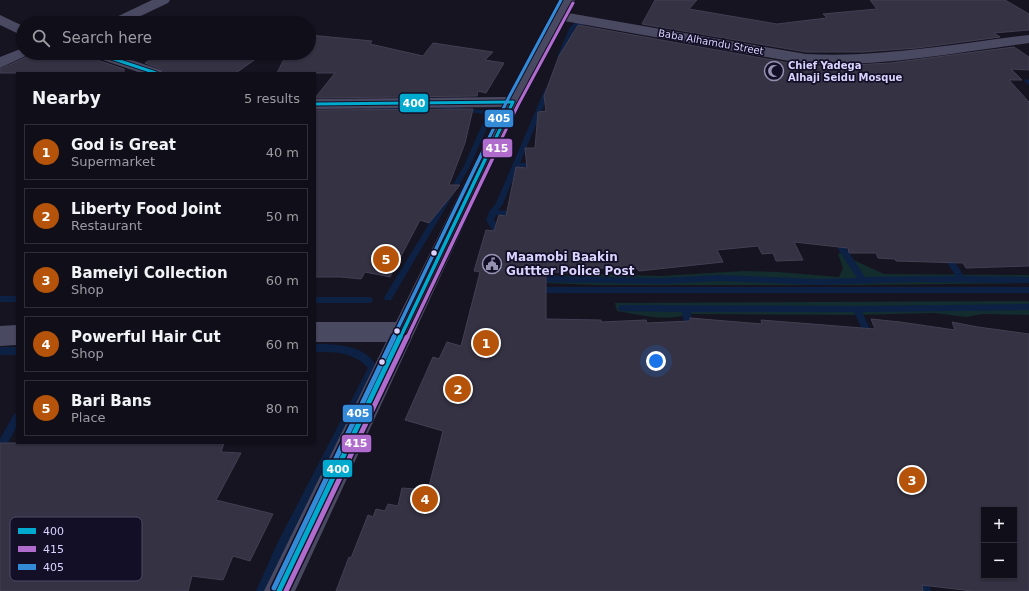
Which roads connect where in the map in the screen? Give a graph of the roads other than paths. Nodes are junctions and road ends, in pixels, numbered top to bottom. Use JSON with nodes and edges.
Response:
{"nodes":[{"id":1,"x":163,"y":0,"type":"edge"},
{"id":2,"x":568,"y":0,"type":"edge"},
{"id":3,"x":130,"y":16,"type":"edge"},
{"id":4,"x":560,"y":16,"type":"junction"},
{"id":5,"x":0,"y":19,"type":"edge"},
{"id":6,"x":16,"y":28,"type":"edge"},
{"id":7,"x":1029,"y":39,"type":"edge"},
{"id":8,"x":16,"y":55,"type":"edge"},
{"id":9,"x":117,"y":60,"type":"edge"},
{"id":10,"x":0,"y":63,"type":"edge"},
{"id":11,"x":153,"y":72,"type":"edge"},
{"id":12,"x":513,"y":102,"type":"junction"},
{"id":13,"x":316,"y":104,"type":"edge"},
{"id":14,"x":316,"y":332,"type":"edge"},
{"id":15,"x":403,"y":332,"type":"junction"},
{"id":16,"x":16,"y":335,"type":"edge"},
{"id":17,"x":0,"y":336,"type":"edge"},
{"id":18,"x":279,"y":591,"type":"edge"}],
"edges":[{"from":1,"to":3,"type":"street"},
{"from":2,"to":4,"type":"street"},
{"from":4,"to":7,"type":"street","name":"Baba Alhamdu Street"},
{"from":4,"to":12,"type":"street"},
{"from":5,"to":6,"type":"street"},
{"from":8,"to":10,"type":"street"},
{"from":9,"to":11,"type":"street"},
{"from":12,"to":13,"type":"street"},
{"from":12,"to":15,"type":"street"},
{"from":14,"to":15,"type":"street"},
{"from":15,"to":18,"type":"street"},
{"from":16,"to":17,"type":"street"}]}
